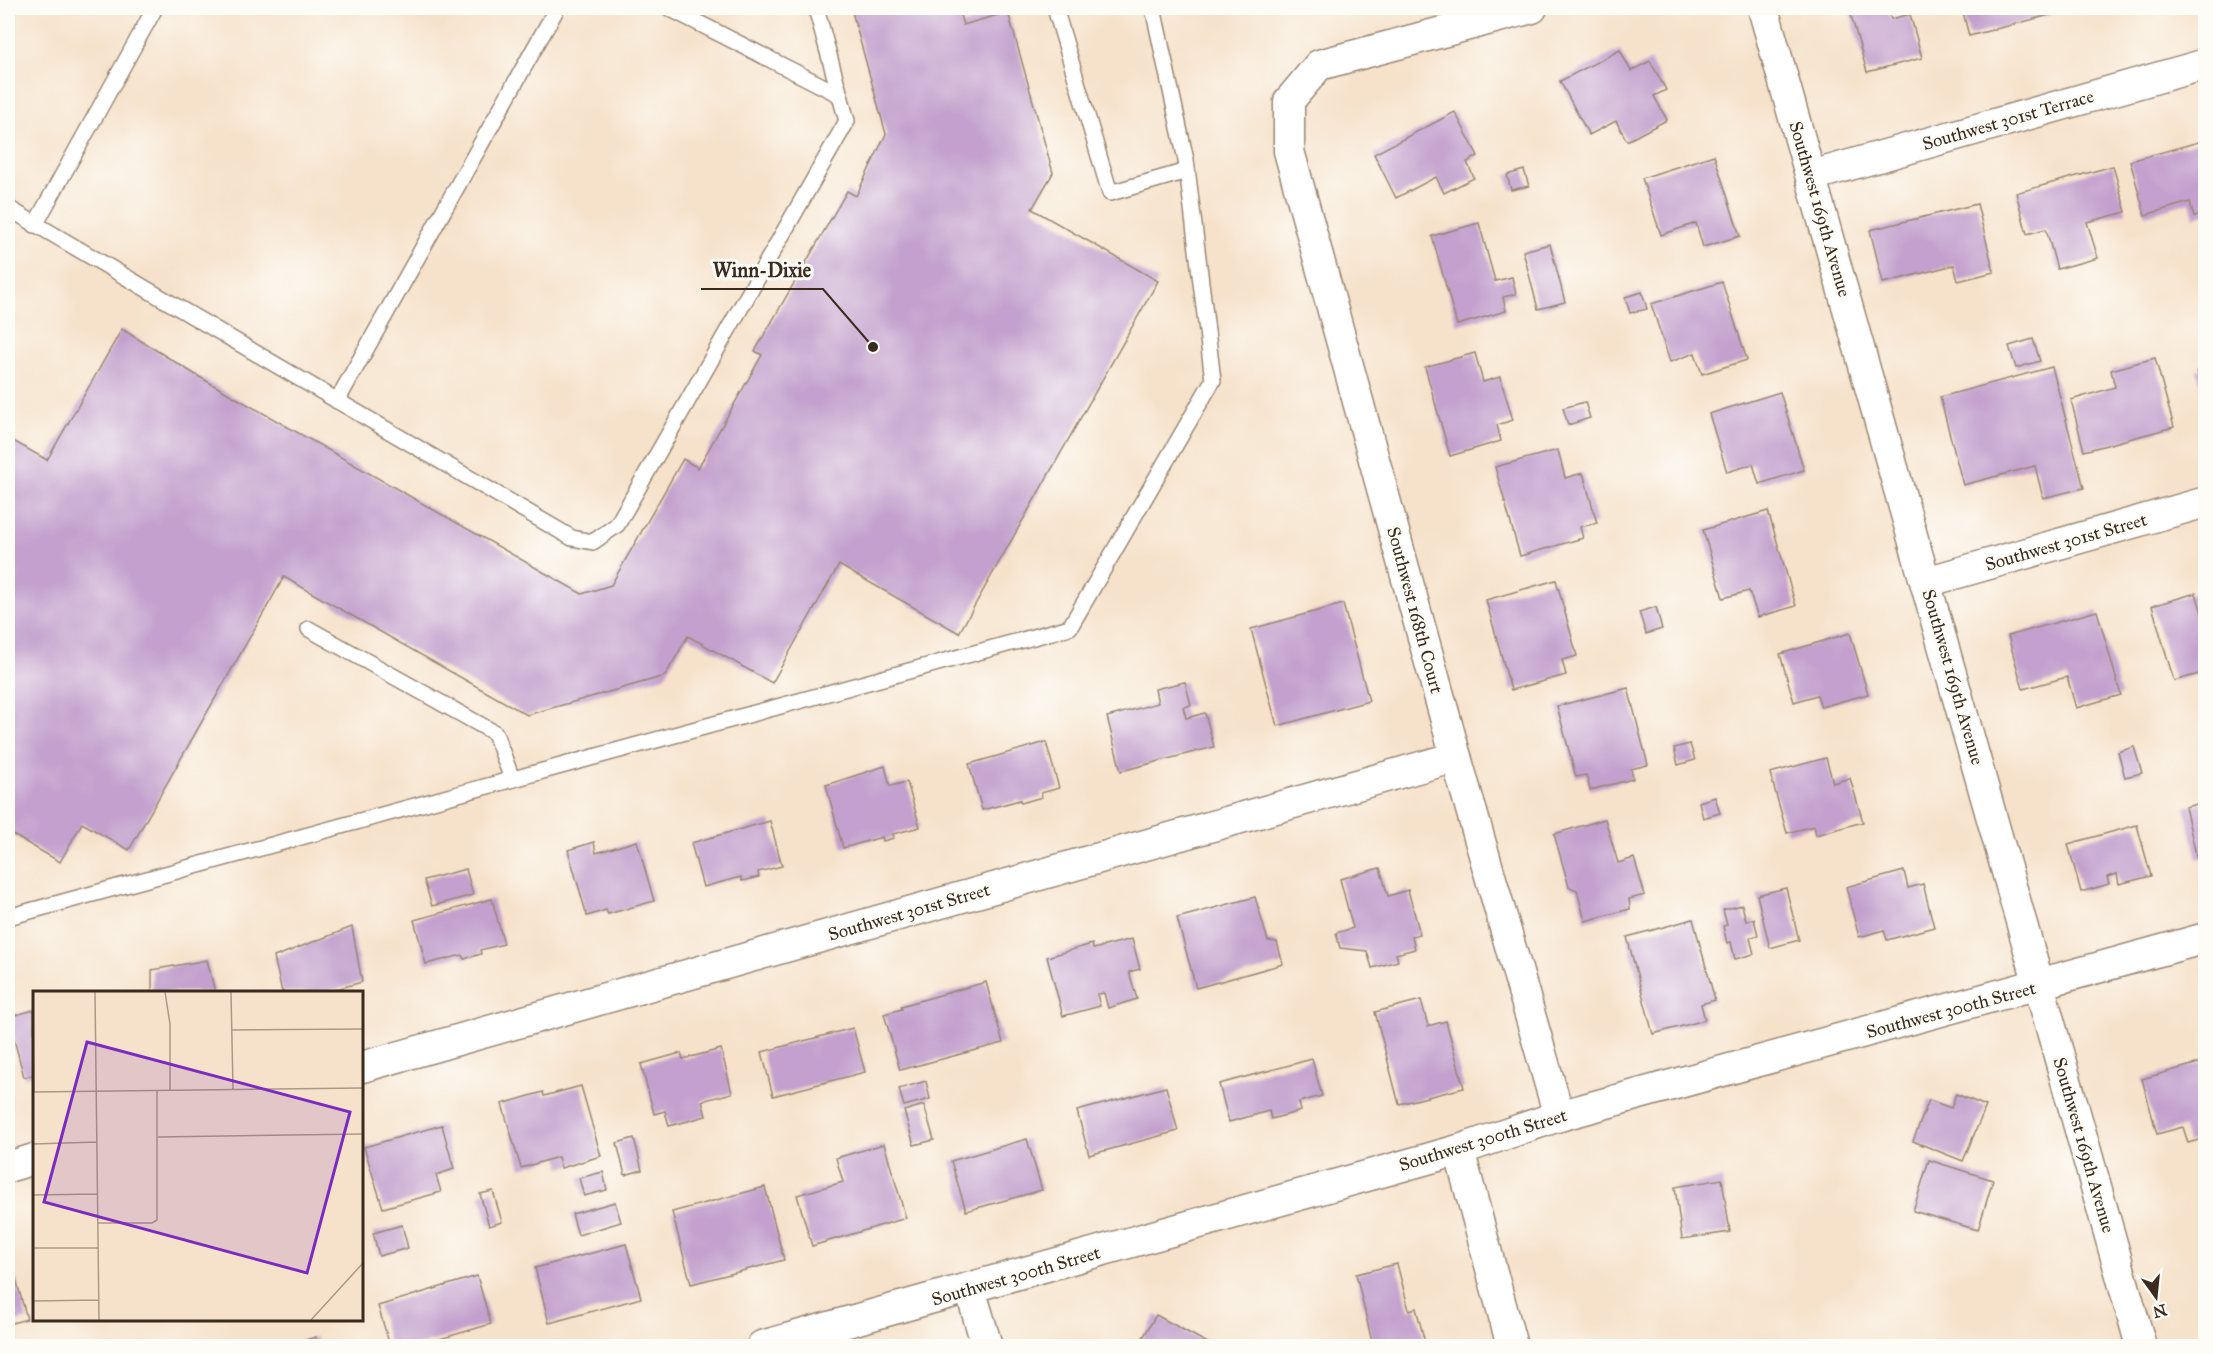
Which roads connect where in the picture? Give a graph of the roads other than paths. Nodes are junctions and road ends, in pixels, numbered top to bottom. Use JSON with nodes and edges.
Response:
{"nodes":[{"id":1,"x":155,"y":8,"type":"edge"},
{"id":2,"x":557,"y":8,"type":"edge"},
{"id":3,"x":669,"y":8,"type":"edge"},
{"id":4,"x":816,"y":8,"type":"edge"},
{"id":5,"x":1055,"y":8,"type":"edge"},
{"id":6,"x":1153,"y":8,"type":"edge"},
{"id":7,"x":1532,"y":8,"type":"edge"},
{"id":8,"x":1763,"y":8,"type":"edge"},
{"id":9,"x":2205,"y":64,"type":"edge"},
{"id":10,"x":840,"y":95,"type":"junction"},
{"id":11,"x":1187,"y":171,"type":"junction"},
{"id":12,"x":1811,"y":176,"type":"junction"},
{"id":13,"x":8,"y":208,"type":"edge"},
{"id":14,"x":35,"y":225,"type":"junction"},
{"id":15,"x":338,"y":401,"type":"junction"},
{"id":16,"x":2205,"y":502,"type":"edge"},
{"id":17,"x":1926,"y":582,"type":"junction"},
{"id":18,"x":309,"y":629,"type":"dead end"},
{"id":19,"x":1456,"y":757,"type":"junction"},
{"id":20,"x":512,"y":779,"type":"junction"},
{"id":21,"x":8,"y":916,"type":"edge"},
{"id":22,"x":2205,"y":938,"type":"edge"},
{"id":23,"x":2039,"y":986,"type":"junction"},
{"id":24,"x":363,"y":1067,"type":"edge"},
{"id":25,"x":1559,"y":1116,"type":"junction"},
{"id":26,"x":1458,"y":1150,"type":"junction"},
{"id":27,"x":33,"y":1159,"type":"edge"},
{"id":28,"x":8,"y":1167,"type":"edge"},
{"id":29,"x":970,"y":1289,"type":"junction"},
{"id":30,"x":762,"y":1347,"type":"edge"},
{"id":31,"x":987,"y":1347,"type":"edge"},
{"id":32,"x":1512,"y":1347,"type":"edge"},
{"id":33,"x":2141,"y":1347,"type":"edge"}],
"edges":[{"from":1,"to":14,"type":"lane"},
{"from":2,"to":15,"type":"lane"},
{"from":3,"to":10,"type":"lane"},
{"from":4,"to":10,"type":"lane"},
{"from":5,"to":11,"type":"lane"},
{"from":6,"to":11,"type":"lane"},
{"from":7,"to":19,"type":"street","name":"Southwest 168th Court"},
{"from":8,"to":12,"type":"street","name":"Southwest 169th Avenue"},
{"from":9,"to":12,"type":"street","name":"Southwest 301st Terrace"},
{"from":10,"to":15,"type":"lane"},
{"from":11,"to":20,"type":"lane"},
{"from":12,"to":17,"type":"street","name":"Southwest 169th Avenue"},
{"from":13,"to":14,"type":"lane"},
{"from":14,"to":15,"type":"lane"},
{"from":16,"to":17,"type":"street","name":"Southwest 301st Street"},
{"from":17,"to":23,"type":"street","name":"Southwest 169th Avenue"},
{"from":18,"to":20,"type":"lane"},
{"from":19,"to":24,"type":"street","name":"Southwest 301st Street"},
{"from":19,"to":25,"type":"street","name":"Southwest 168th Court"},
{"from":20,"to":21,"type":"lane"},
{"from":22,"to":23,"type":"street","name":"Southwest 300th Street"},
{"from":23,"to":25,"type":"street","name":"Southwest 300th Street"},
{"from":23,"to":33,"type":"street","name":"Southwest 169th Avenue"},
{"from":25,"to":26,"type":"street","name":"Southwest 300th Street"},
{"from":26,"to":29,"type":"street","name":"Southwest 300th Street"},
{"from":26,"to":32,"type":"street"},
{"from":27,"to":28,"type":"street"},
{"from":29,"to":30,"type":"street","name":"Southwest 300th Street"},
{"from":29,"to":31,"type":"street"}]}
